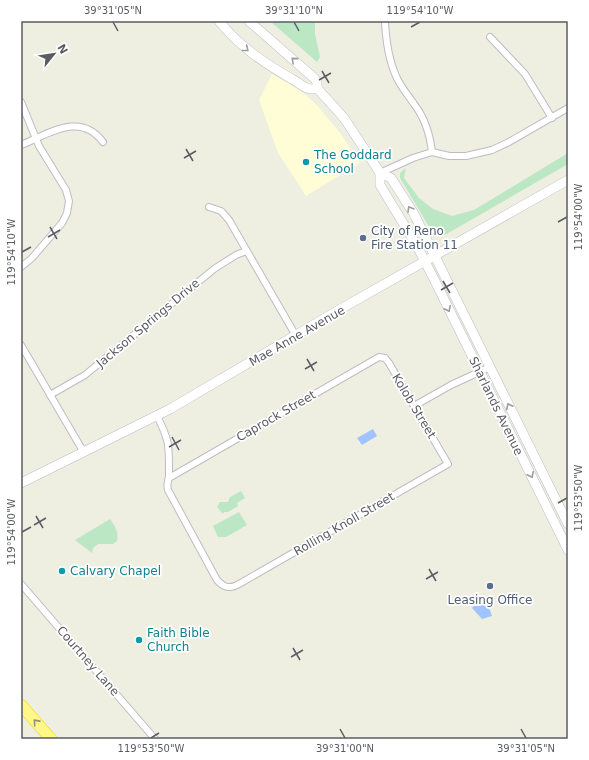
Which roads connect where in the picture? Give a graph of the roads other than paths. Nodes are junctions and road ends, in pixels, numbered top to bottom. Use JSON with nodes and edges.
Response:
{"nodes":[{"id":1,"x":219,"y":21,"type":"edge"},
{"id":2,"x":249,"y":21,"type":"edge"},
{"id":3,"x":385,"y":22,"type":"edge"},
{"id":4,"x":490,"y":37,"type":"dead end"},
{"id":5,"x":317,"y":88,"type":"junction"},
{"id":6,"x":21,"y":102,"type":"edge"},
{"id":7,"x":568,"y":108,"type":"edge"},
{"id":8,"x":552,"y":118,"type":"junction"},
{"id":9,"x":36,"y":139,"type":"junction"},
{"id":10,"x":103,"y":142,"type":"dead end"},
{"id":11,"x":21,"y":145,"type":"edge"},
{"id":12,"x":432,"y":152,"type":"junction"},
{"id":13,"x":380,"y":173,"type":"junction"},
{"id":14,"x":568,"y":180,"type":"edge"},
{"id":15,"x":209,"y":207,"type":"dead end"},
{"id":16,"x":246,"y":251,"type":"junction"},
{"id":17,"x":435,"y":255,"type":"junction"},
{"id":18,"x":424,"y":262,"type":"junction"},
{"id":19,"x":21,"y":267,"type":"edge"},
{"id":20,"x":296,"y":336,"type":"junction"},
{"id":21,"x":21,"y":345,"type":"edge"},
{"id":22,"x":385,"y":358,"type":"joint"},
{"id":23,"x":490,"y":367,"type":"junction"},
{"id":24,"x":480,"y":372,"type":"junction"},
{"id":25,"x":50,"y":395,"type":"junction"},
{"id":26,"x":414,"y":406,"type":"junction"},
{"id":27,"x":157,"y":416,"type":"junction"},
{"id":28,"x":83,"y":451,"type":"junction"},
{"id":29,"x":442,"y":454,"type":"joint"},
{"id":30,"x":169,"y":478,"type":"junction"},
{"id":31,"x":21,"y":483,"type":"edge"},
{"id":32,"x":567,"y":518,"type":"edge"},
{"id":33,"x":554,"y":521,"type":"junction"},
{"id":34,"x":568,"y":550,"type":"edge"},
{"id":35,"x":21,"y":584,"type":"edge"},
{"id":36,"x":21,"y":705,"type":"edge"},
{"id":37,"x":51,"y":739,"type":"edge"},
{"id":38,"x":155,"y":739,"type":"edge"}],
"edges":[{"from":1,"to":5,"type":"main road","one_way":true},
{"from":5,"to":2,"type":"main road","one_way":true},
{"from":3,"to":12,"type":"street"},
{"from":4,"to":8,"type":"street"},
{"from":5,"to":13,"type":"main road"},
{"from":6,"to":9,"type":"street"},
{"from":7,"to":8,"type":"street"},
{"from":8,"to":12,"type":"street"},
{"from":9,"to":10,"type":"street"},
{"from":9,"to":11,"type":"street"},
{"from":9,"to":19,"type":"street"},
{"from":12,"to":13,"type":"street"},
{"from":17,"to":13,"type":"main road","name":"Sharlands Avenue","one_way":true},
{"from":13,"to":18,"type":"main road","name":"Sharlands Avenue"},
{"from":14,"to":17,"type":"main road","name":"Mae Anne Avenue"},
{"from":15,"to":16,"type":"street"},
{"from":16,"to":20,"type":"street"},
{"from":16,"to":25,"type":"street","name":"Jackson Springs Drive"},
{"from":17,"to":18,"type":"main road","name":"Mae Anne Avenue"},
{"from":17,"to":23,"type":"main road","name":"Sharlands Avenue"},
{"from":18,"to":20,"type":"main road","name":"Mae Anne Avenue"},
{"from":18,"to":24,"type":"main road","name":"Sharlands Avenue","one_way":true},
{"from":20,"to":27,"type":"main road","name":"Mae Anne Avenue"},
{"from":21,"to":25,"type":"street"},
{"from":22,"to":26,"type":"street","name":"Kolob Street"},
{"from":22,"to":30,"type":"street","name":"Caprock Street"},
{"from":23,"to":24,"type":"street"},
{"from":32,"to":23,"type":"main road","name":"Sharlands Avenue","one_way":true},
{"from":24,"to":26,"type":"street"},
{"from":24,"to":33,"type":"main road","name":"Sharlands Avenue","one_way":true},
{"from":25,"to":28,"type":"street"},
{"from":26,"to":29,"type":"street","name":"Kolob Street"},
{"from":27,"to":28,"type":"main road","name":"Mae Anne Avenue"},
{"from":27,"to":30,"type":"street"},
{"from":28,"to":31,"type":"main road","name":"Mae Anne Avenue"},
{"from":29,"to":30,"type":"street","name":"Rolling Knoll Street"},
{"from":32,"to":33,"type":"main road"},
{"from":33,"to":34,"type":"main road","name":"Sharlands Avenue"},
{"from":35,"to":38,"type":"street","name":"Courtney Lane"},
{"from":37,"to":36,"type":"highway","one_way":true}]}
